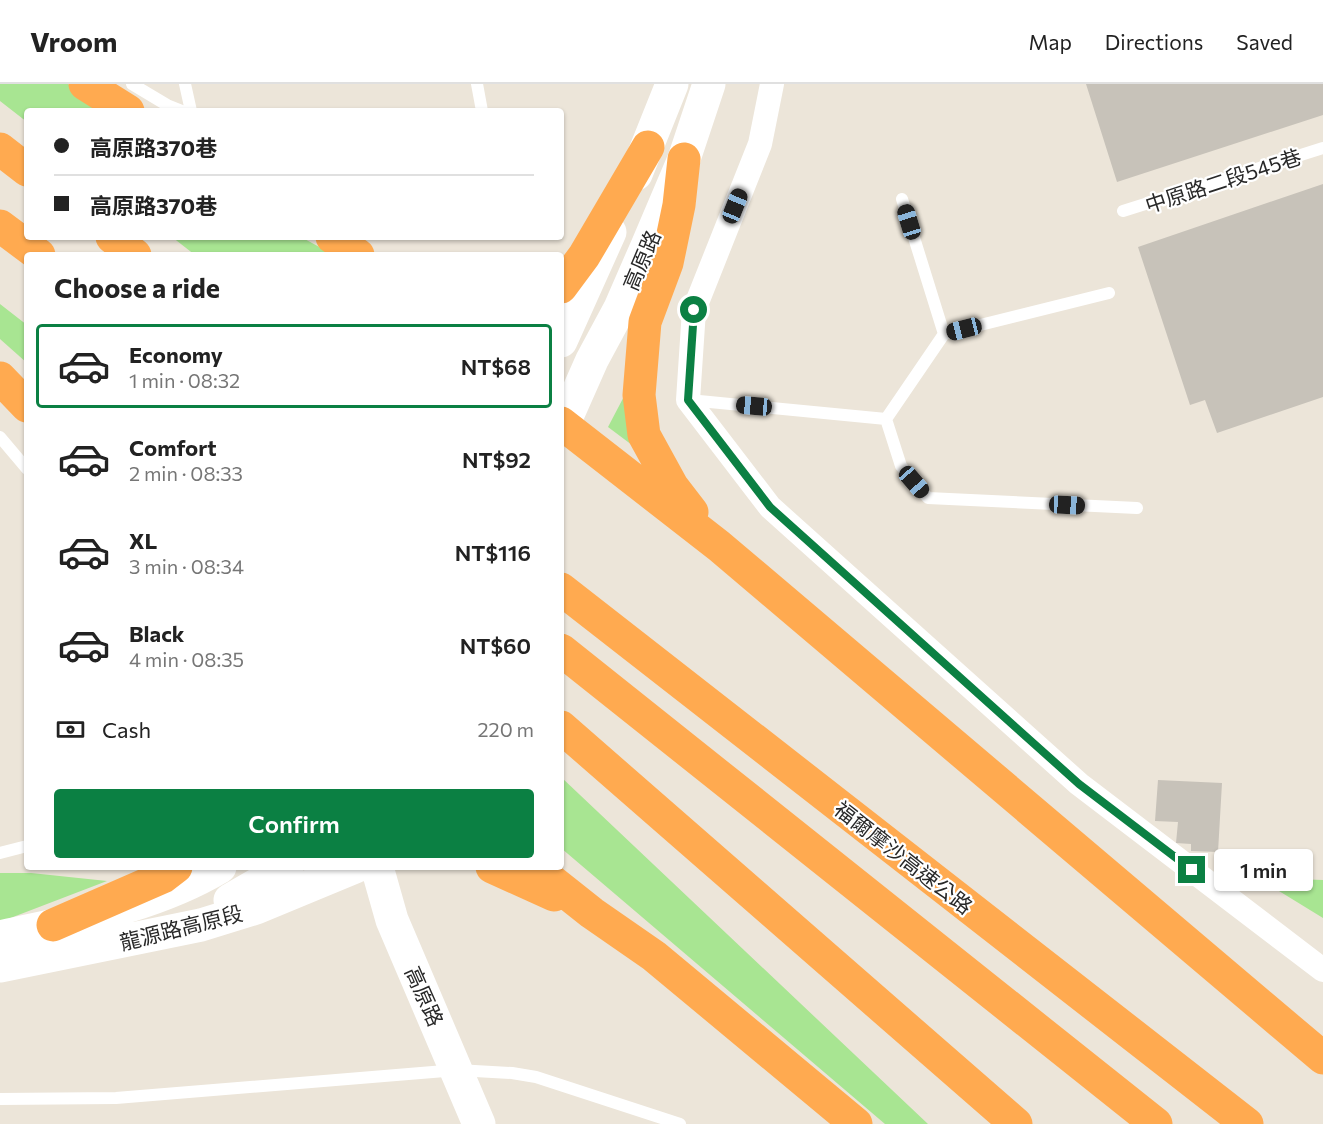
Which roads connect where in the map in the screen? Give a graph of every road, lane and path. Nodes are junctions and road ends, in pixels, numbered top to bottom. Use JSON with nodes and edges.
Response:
{"nodes":[{"id":1,"x":85,"y":84,"type":"edge"},
{"id":2,"x":132,"y":84,"type":"edge"},
{"id":3,"x":185,"y":84,"type":"edge"},
{"id":4,"x":477,"y":84,"type":"edge"},
{"id":5,"x":672,"y":84,"type":"edge"},
{"id":6,"x":709,"y":84,"type":"edge"},
{"id":7,"x":772,"y":84,"type":"edge"},
{"id":8,"x":123,"y":108,"type":"edge"},
{"id":9,"x":174,"y":108,"type":"edge"},
{"id":10,"x":191,"y":108,"type":"edge"},
{"id":11,"x":481,"y":108,"type":"edge"},
{"id":12,"x":648,"y":147,"type":"junction"},
{"id":13,"x":1323,"y":148,"type":"edge"},
{"id":14,"x":0,"y":149,"type":"edge"},
{"id":15,"x":684,"y":159,"type":"junction"},
{"id":16,"x":24,"y":168,"type":"edge"},
{"id":17,"x":902,"y":199,"type":"dead end"},
{"id":18,"x":1123,"y":211,"type":"dead end"},
{"id":19,"x":0,"y":226,"type":"edge"},
{"id":20,"x":0,"y":239,"type":"edge"},
{"id":21,"x":116,"y":240,"type":"edge"},
{"id":22,"x":35,"y":252,"type":"edge"},
{"id":23,"x":131,"y":252,"type":"edge"},
{"id":24,"x":24,"y":260,"type":"edge"},
{"id":25,"x":564,"y":283,"type":"edge"},
{"id":26,"x":1109,"y":293,"type":"dead end"},
{"id":27,"x":564,"y":334,"type":"edge"},
{"id":28,"x":944,"y":334,"type":"junction"},
{"id":29,"x":0,"y":378,"type":"edge"},
{"id":30,"x":688,"y":400,"type":"junction"},
{"id":31,"x":24,"y":403,"type":"edge"},
{"id":32,"x":886,"y":418,"type":"junction"},
{"id":33,"x":564,"y":422,"type":"edge"},
{"id":34,"x":564,"y":428,"type":"edge"},
{"id":35,"x":0,"y":437,"type":"edge"},
{"id":36,"x":24,"y":465,"type":"edge"},
{"id":37,"x":1137,"y":508,"type":"dead end"},
{"id":38,"x":719,"y":546,"type":"junction"},
{"id":39,"x":564,"y":592,"type":"edge"},
{"id":40,"x":564,"y":652,"type":"edge"},
{"id":41,"x":564,"y":730,"type":"edge"},
{"id":42,"x":24,"y":847,"type":"edge"},
{"id":43,"x":0,"y":853,"type":"edge"},
{"id":44,"x":172,"y":870,"type":"edge"},
{"id":45,"x":214,"y":870,"type":"edge"},
{"id":46,"x":282,"y":870,"type":"edge"},
{"id":47,"x":348,"y":870,"type":"edge"},
{"id":48,"x":378,"y":870,"type":"edge"},
{"id":49,"x":499,"y":870,"type":"edge"},
{"id":50,"x":538,"y":870,"type":"edge"},
{"id":51,"x":592,"y":913,"type":"junction"},
{"id":52,"x":53,"y":925,"type":"junction"},
{"id":53,"x":148,"y":936,"type":"junction"},
{"id":54,"x":0,"y":938,"type":"edge"},
{"id":55,"x":0,"y":966,"type":"edge"},
{"id":56,"x":1323,"y":970,"type":"edge"},
{"id":57,"x":1323,"y":1058,"type":"edge"},
{"id":58,"x":458,"y":1070,"type":"junction"},
{"id":59,"x":0,"y":1099,"type":"edge"},
{"id":60,"x":479,"y":1124,"type":"edge"},
{"id":61,"x":680,"y":1124,"type":"edge"},
{"id":62,"x":856,"y":1124,"type":"edge"},
{"id":63,"x":1016,"y":1124,"type":"edge"},
{"id":64,"x":1156,"y":1124,"type":"edge"},
{"id":65,"x":1247,"y":1124,"type":"edge"}],
"edges":[{"from":1,"to":8,"type":"highway"},
{"from":2,"to":9,"type":"lane"},
{"from":3,"to":10,"type":"lane"},
{"from":4,"to":11,"type":"lane"},
{"from":5,"to":12,"type":"street","name":"高原路"},
{"from":6,"to":15,"type":"street","name":"高原路"},
{"from":7,"to":30,"type":"street"},
{"from":12,"to":25,"type":"highway"},
{"from":12,"to":27,"type":"street","name":"高原路"},
{"from":13,"to":18,"type":"lane","name":"中原路二段545巷"},
{"from":14,"to":16,"type":"highway"},
{"from":15,"to":33,"type":"street","name":"高原路"},
{"from":15,"to":38,"type":"highway"},
{"from":17,"to":28,"type":"lane"},
{"from":19,"to":22,"type":"highway"},
{"from":20,"to":24,"type":"highway"},
{"from":21,"to":23,"type":"highway"},
{"from":26,"to":28,"type":"lane"},
{"from":28,"to":32,"type":"lane"},
{"from":29,"to":31,"type":"highway"},
{"from":30,"to":32,"type":"lane"},
{"from":30,"to":56,"type":"street"},
{"from":32,"to":37,"type":"lane"},
{"from":34,"to":38,"type":"highway"},
{"from":35,"to":36,"type":"lane"},
{"from":38,"to":57,"type":"highway"},
{"from":39,"to":65,"type":"highway","name":"福爾摩沙高速公路"},
{"from":40,"to":64,"type":"highway"},
{"from":41,"to":63,"type":"highway"},
{"from":42,"to":43,"type":"lane"},
{"from":44,"to":52,"type":"highway"},
{"from":45,"to":52,"type":"street","name":"龍源路高原段"},
{"from":46,"to":53,"type":"street"},
{"from":47,"to":53,"type":"street","name":"龍源路高原段"},
{"from":48,"to":58,"type":"street","name":"高原路"},
{"from":49,"to":51,"type":"highway"},
{"from":50,"to":51,"type":"highway"},
{"from":51,"to":62,"type":"highway"},
{"from":52,"to":54,"type":"street","name":"龍源路高原段"},
{"from":53,"to":55,"type":"street","name":"龍源路高原段"},
{"from":58,"to":59,"type":"lane"},
{"from":58,"to":60,"type":"street","name":"高原路"},
{"from":58,"to":61,"type":"lane"}]}
